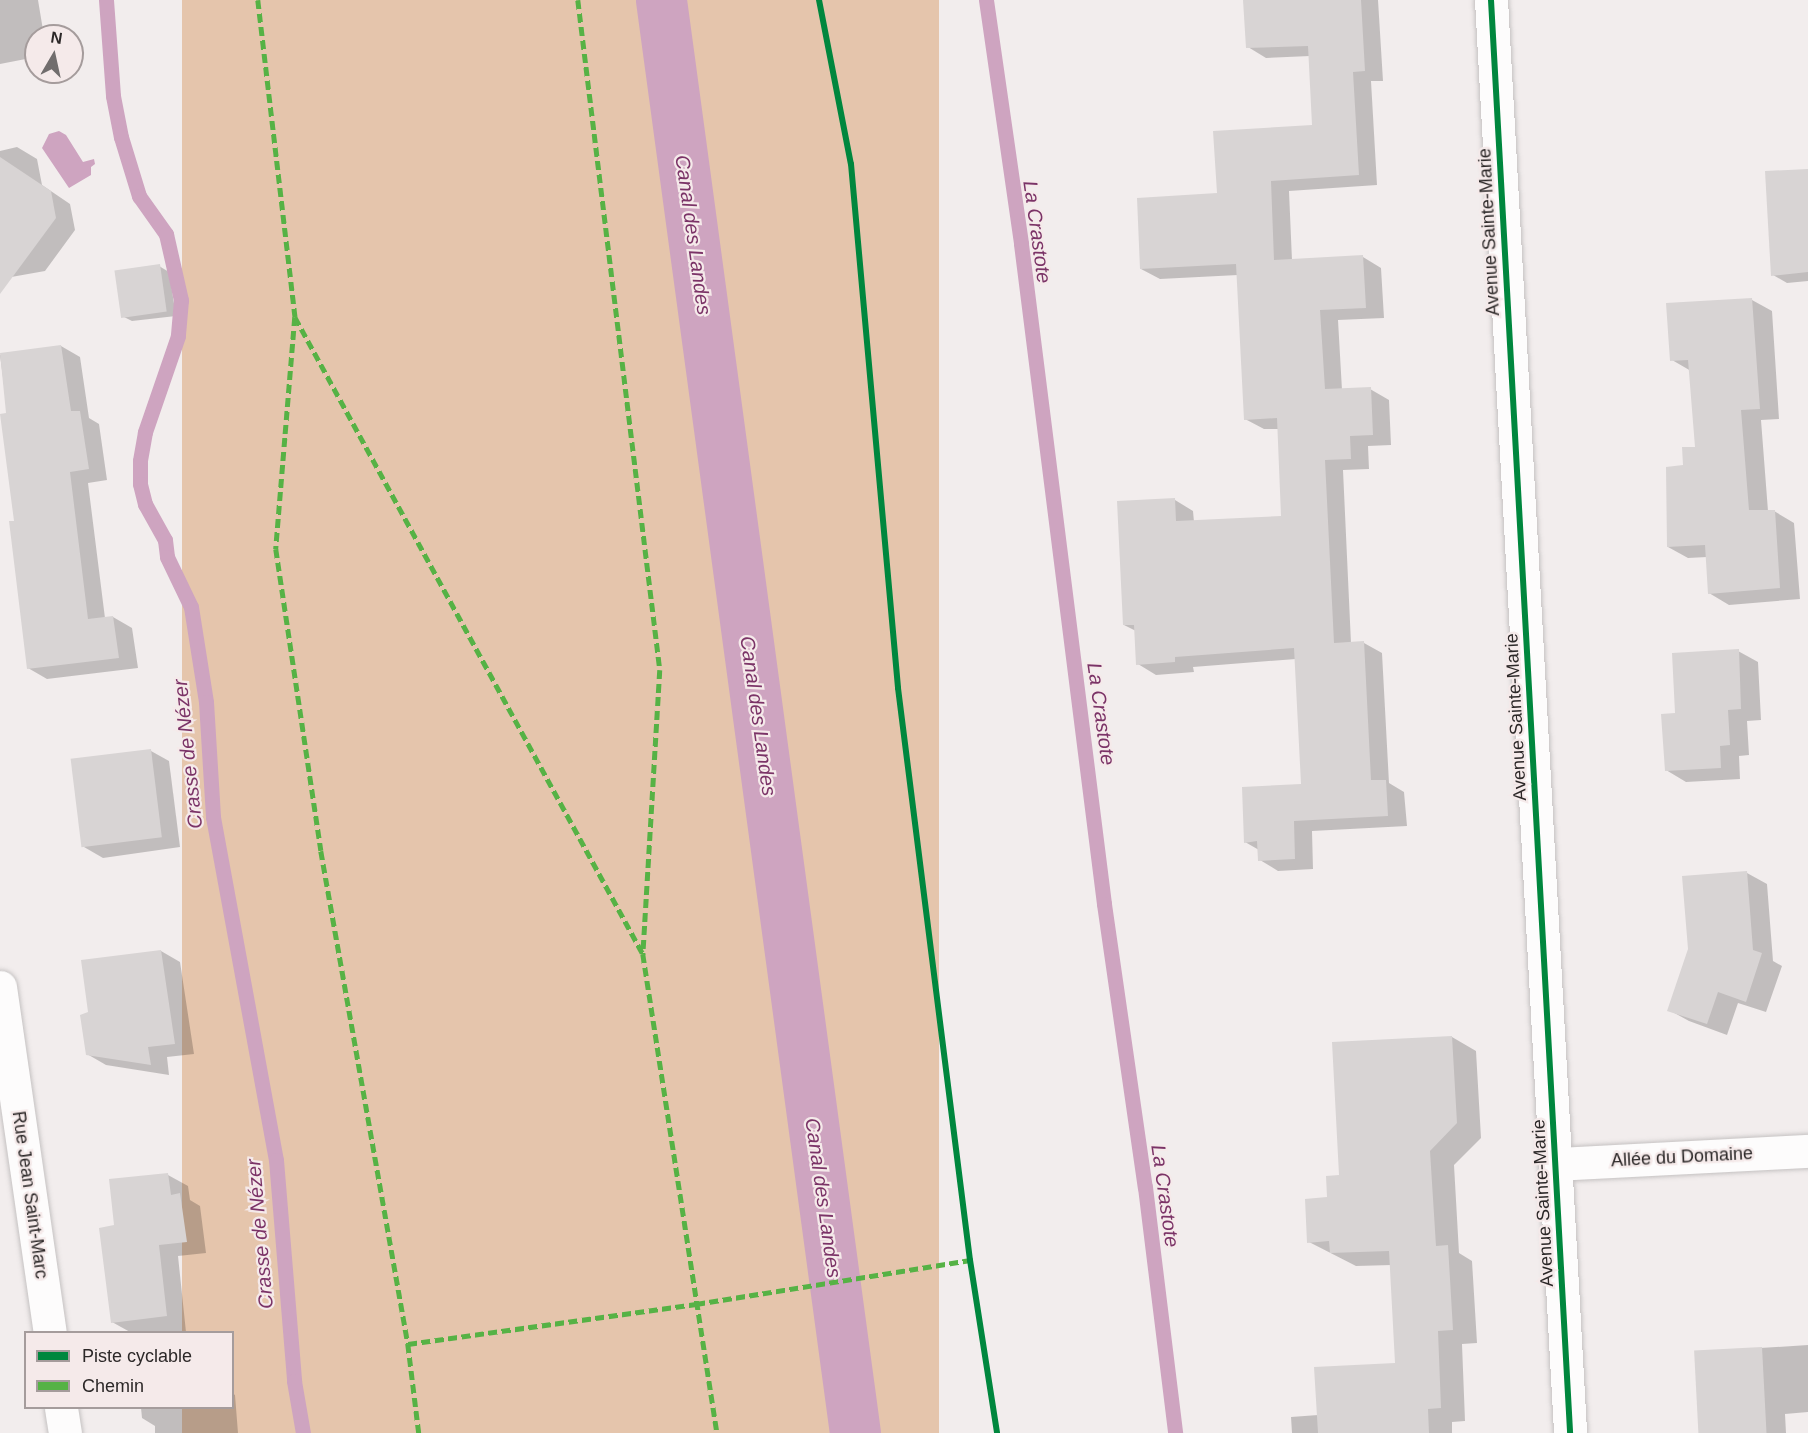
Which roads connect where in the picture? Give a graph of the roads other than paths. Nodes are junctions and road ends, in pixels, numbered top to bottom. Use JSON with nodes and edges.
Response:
{"nodes":[{"id":1,"x":1491,"y":0,"type":"edge"},
{"id":2,"x":0,"y":987,"type":"edge"},
{"id":3,"x":1808,"y":1150,"type":"edge"},
{"id":4,"x":1556,"y":1164,"type":"junction"},
{"id":5,"x":50,"y":1331,"type":"edge"},
{"id":6,"x":61,"y":1409,"type":"edge"},
{"id":7,"x":65,"y":1433,"type":"edge"},
{"id":8,"x":1570,"y":1433,"type":"edge"}],
"edges":[{"from":1,"to":4,"type":"street","name":"Avenue Sainte-Marie"},
{"from":2,"to":5,"type":"street","name":"Rue Jean Saint-Marc"},
{"from":3,"to":4,"type":"street","name":"Allée du Domaine"},
{"from":4,"to":8,"type":"street","name":"Avenue Sainte-Marie"},
{"from":6,"to":7,"type":"street"}]}
